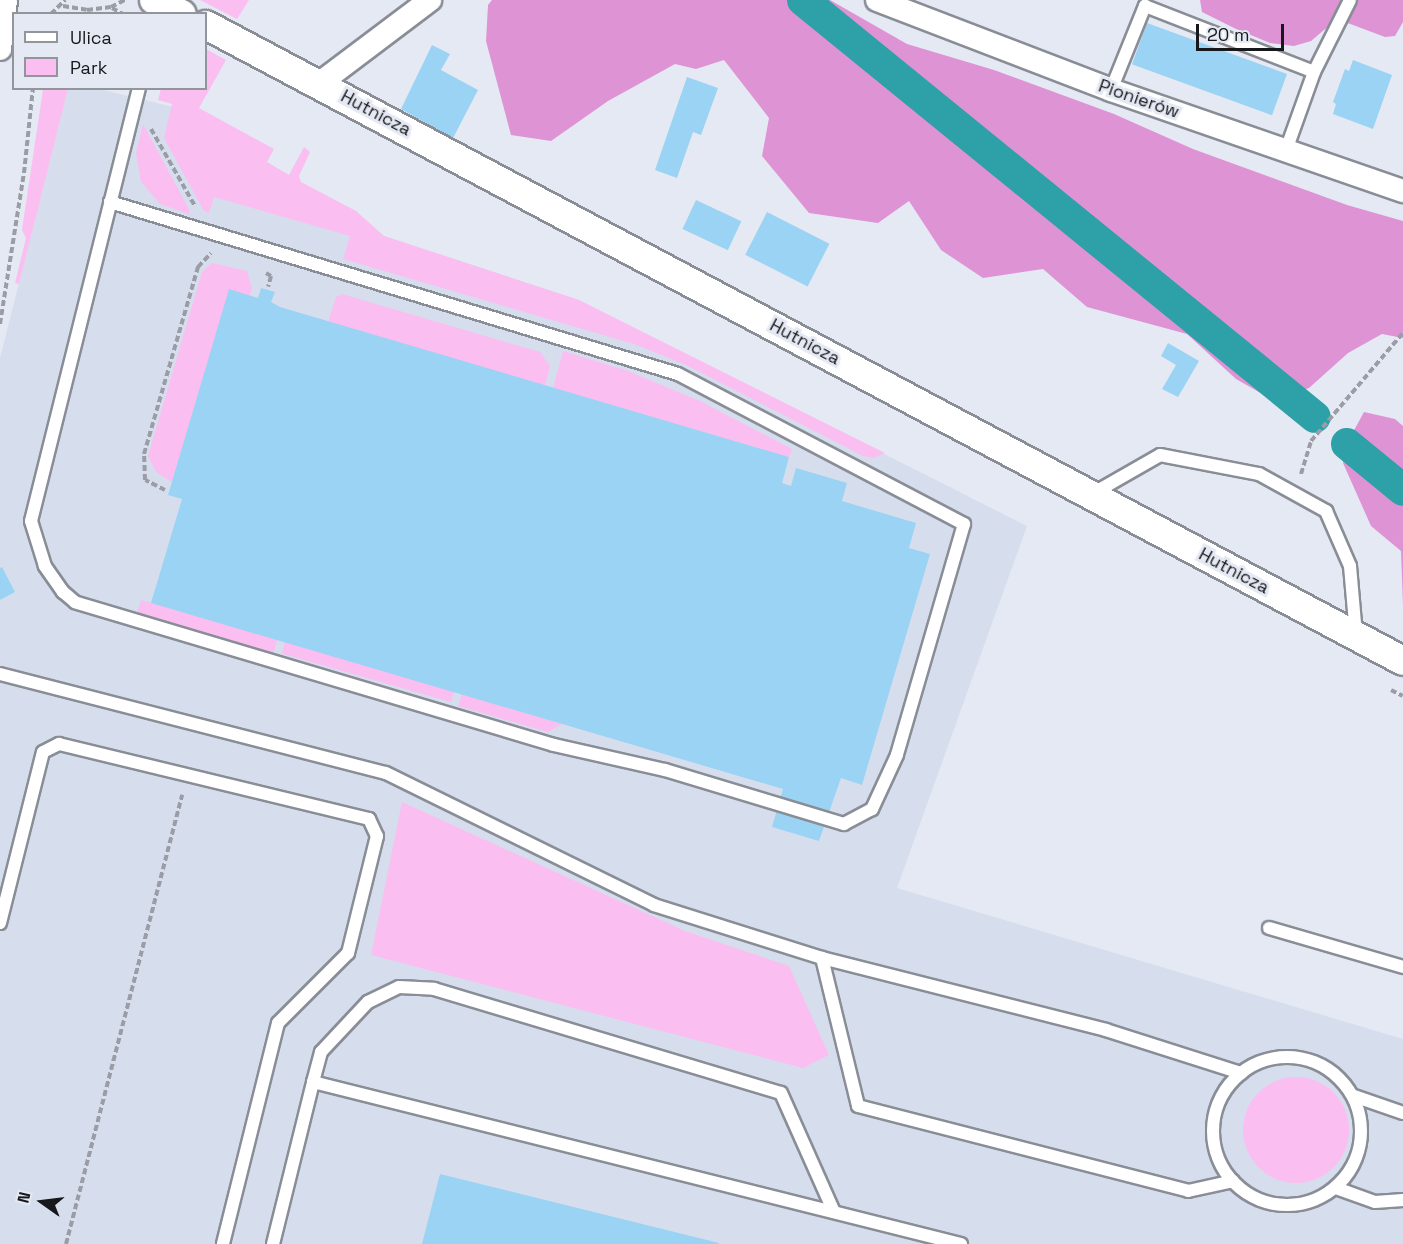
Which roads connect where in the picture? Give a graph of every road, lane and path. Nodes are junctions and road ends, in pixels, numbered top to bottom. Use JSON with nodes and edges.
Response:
{"nodes":[{"id":1,"x":6,"y":0,"type":"edge"},
{"id":2,"x":65,"y":0,"type":"edge"},
{"id":3,"x":125,"y":0,"type":"edge"},
{"id":4,"x":430,"y":0,"type":"edge"},
{"id":5,"x":877,"y":0,"type":"edge"},
{"id":6,"x":1350,"y":0,"type":"edge"},
{"id":7,"x":63,"y":6,"type":"junction"},
{"id":8,"x":111,"y":7,"type":"junction"},
{"id":9,"x":54,"y":12,"type":"edge"},
{"id":10,"x":120,"y":12,"type":"edge"},
{"id":11,"x":207,"y":26,"type":"edge"},
{"id":12,"x":0,"y":49,"type":"edge"},
{"id":13,"x":1314,"y":72,"type":"junction"},
{"id":14,"x":320,"y":83,"type":"junction"},
{"id":15,"x":33,"y":90,"type":"edge"},
{"id":16,"x":138,"y":90,"type":"edge"},
{"id":17,"x":1111,"y":90,"type":"junction"},
{"id":18,"x":148,"y":123,"type":"dead end"},
{"id":19,"x":1286,"y":150,"type":"junction"},
{"id":20,"x":1403,"y":191,"type":"edge"},
{"id":21,"x":110,"y":202,"type":"junction"},
{"id":22,"x":208,"y":231,"type":"junction"},
{"id":23,"x":0,"y":324,"type":"edge"},
{"id":24,"x":1403,"y":333,"type":"edge"},
{"id":25,"x":165,"y":490,"type":"dead end"},
{"id":26,"x":1091,"y":494,"type":"junction"},
{"id":27,"x":1295,"y":494,"type":"junction"},
{"id":28,"x":1356,"y":636,"type":"junction"},
{"id":29,"x":1403,"y":661,"type":"edge"},
{"id":30,"x":0,"y":674,"type":"edge"},
{"id":31,"x":187,"y":773,"type":"junction"},
{"id":32,"x":0,"y":923,"type":"edge"},
{"id":33,"x":1269,"y":928,"type":"dead end"},
{"id":34,"x":822,"y":958,"type":"junction"},
{"id":35,"x":1403,"y":967,"type":"edge"},
{"id":36,"x":1241,"y":1073,"type":"junction"},
{"id":37,"x":313,"y":1082,"type":"junction"},
{"id":38,"x":1354,"y":1096,"type":"junction"},
{"id":39,"x":1403,"y":1113,"type":"edge"},
{"id":40,"x":1233,"y":1181,"type":"junction"},
{"id":41,"x":1336,"y":1188,"type":"junction"},
{"id":42,"x":1403,"y":1200,"type":"edge"},
{"id":43,"x":834,"y":1212,"type":"junction"},
{"id":44,"x":66,"y":1244,"type":"edge"},
{"id":45,"x":223,"y":1244,"type":"edge"},
{"id":46,"x":273,"y":1244,"type":"edge"},
{"id":47,"x":961,"y":1244,"type":"edge"}],
"edges":[{"from":1,"to":12,"type":"street"},
{"from":2,"to":7,"type":"path"},
{"from":3,"to":8,"type":"path"},
{"from":4,"to":14,"type":"street"},
{"from":5,"to":17,"type":"street","name":"Pionierów"},
{"from":6,"to":13,"type":"lane"},
{"from":7,"to":8,"type":"path"},
{"from":7,"to":9,"type":"path"},
{"from":8,"to":10,"type":"path"},
{"from":11,"to":14,"type":"street","name":"Hutnicza"},
{"from":13,"to":17,"type":"lane"},
{"from":13,"to":19,"type":"lane"},
{"from":14,"to":26,"type":"street","name":"Hutnicza"},
{"from":15,"to":23,"type":"path"},
{"from":16,"to":21,"type":"lane"},
{"from":17,"to":19,"type":"street","name":"Pionierów"},
{"from":18,"to":22,"type":"path"},
{"from":19,"to":20,"type":"street","name":"Pionierów"},
{"from":21,"to":22,"type":"lane"},
{"from":21,"to":22,"type":"lane"},
{"from":22,"to":25,"type":"path"},
{"from":24,"to":27,"type":"path"},
{"from":26,"to":27,"type":"lane"},
{"from":26,"to":28,"type":"street","name":"Hutnicza"},
{"from":27,"to":28,"type":"lane"},
{"from":28,"to":29,"type":"street","name":"Hutnicza"},
{"from":30,"to":34,"type":"lane"},
{"from":31,"to":32,"type":"lane"},
{"from":31,"to":44,"type":"path"},
{"from":31,"to":45,"type":"lane"},
{"from":33,"to":35,"type":"lane"},
{"from":34,"to":36,"type":"lane"},
{"from":34,"to":40,"type":"lane"},
{"from":36,"to":38,"type":"lane"},
{"from":36,"to":40,"type":"lane"},
{"from":37,"to":43,"type":"lane"},
{"from":37,"to":43,"type":"lane"},
{"from":37,"to":46,"type":"lane"},
{"from":38,"to":39,"type":"lane"},
{"from":38,"to":41,"type":"lane"},
{"from":40,"to":41,"type":"lane"},
{"from":41,"to":42,"type":"lane"},
{"from":43,"to":47,"type":"lane"}]}
